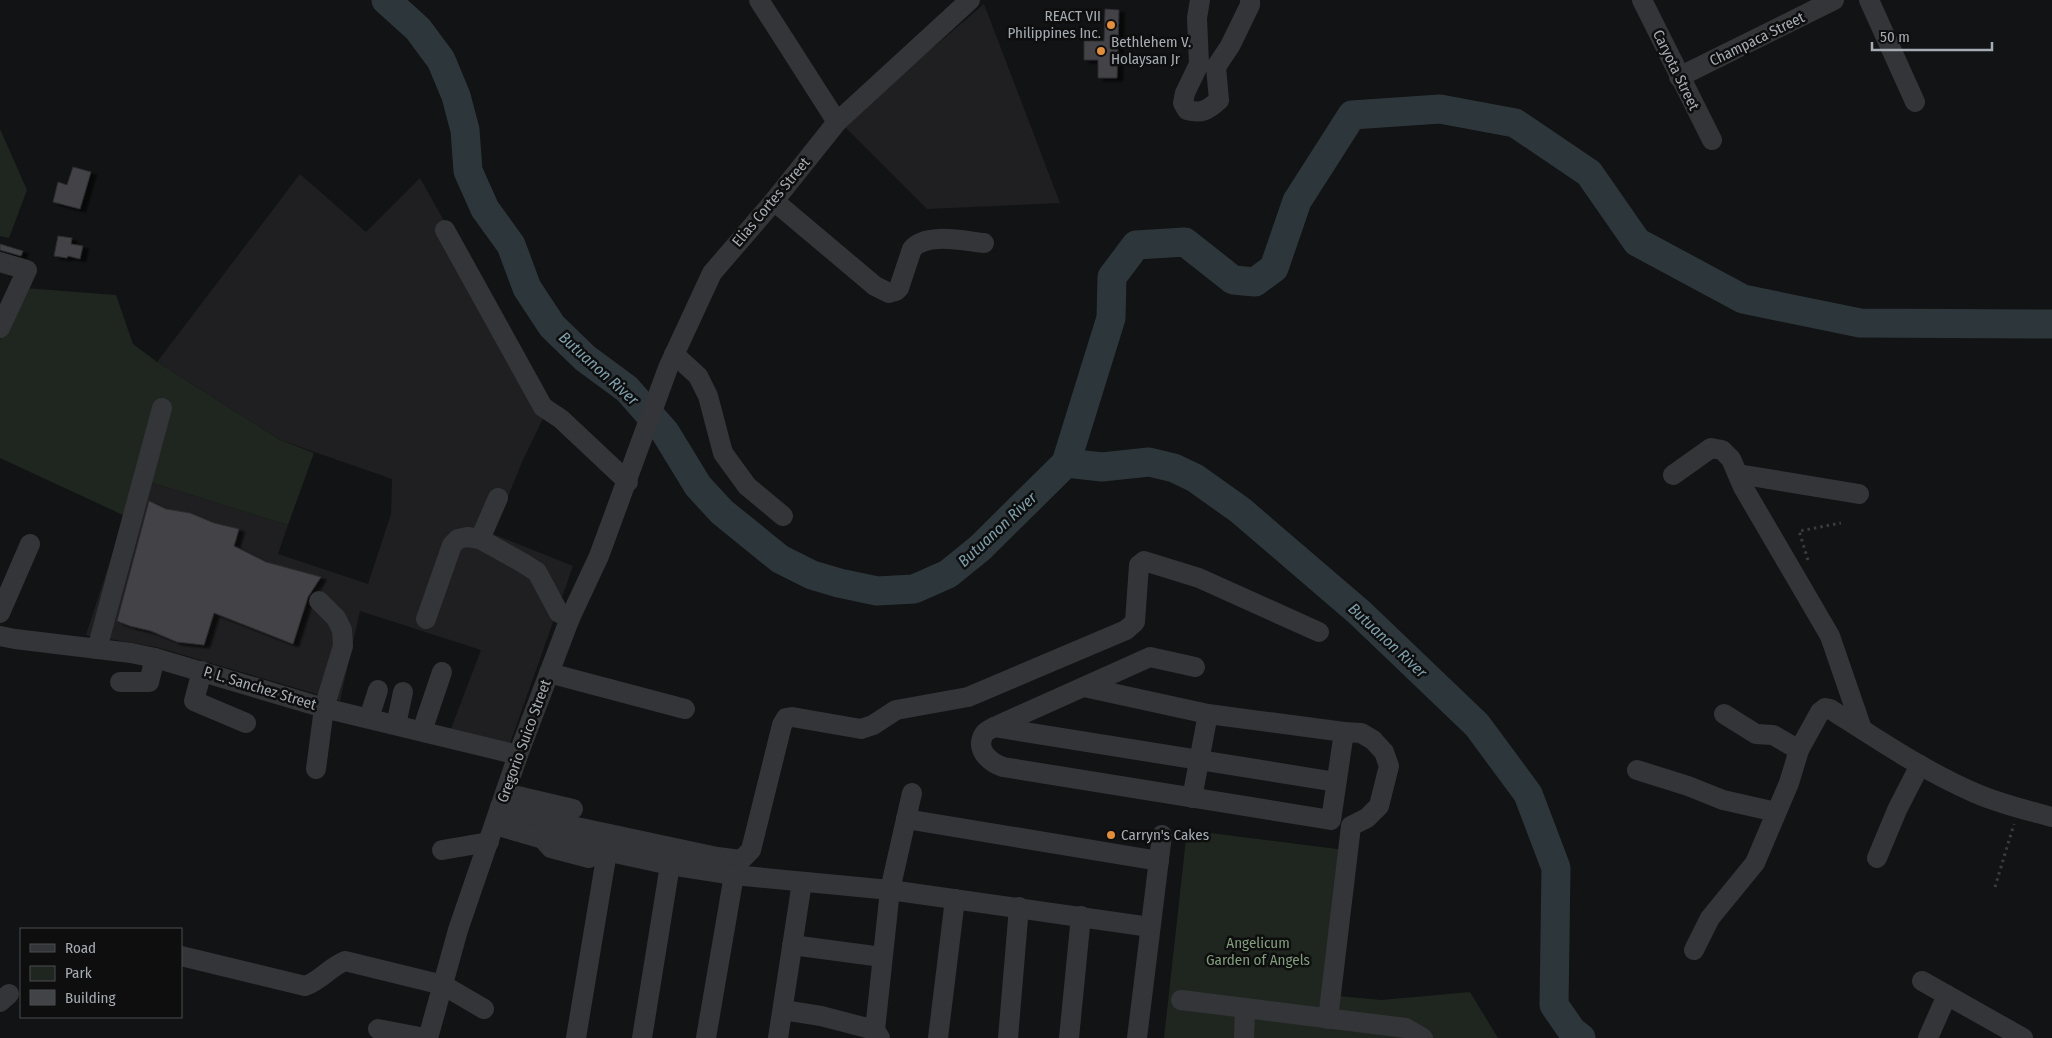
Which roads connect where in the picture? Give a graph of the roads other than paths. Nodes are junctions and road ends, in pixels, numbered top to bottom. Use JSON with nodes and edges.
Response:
{"nodes":[{"id":1,"x":759,"y":0,"type":"edge"},
{"id":2,"x":970,"y":0,"type":"edge"},
{"id":3,"x":1200,"y":0,"type":"edge"},
{"id":4,"x":1250,"y":0,"type":"edge"},
{"id":5,"x":1642,"y":0,"type":"edge"},
{"id":6,"x":1834,"y":0,"type":"edge"},
{"id":7,"x":1869,"y":0,"type":"edge"},
{"id":8,"x":1679,"y":77,"type":"junction"},
{"id":9,"x":1915,"y":102,"type":"dead end"},
{"id":10,"x":837,"y":122,"type":"junction"},
{"id":11,"x":1712,"y":140,"type":"dead end"},
{"id":12,"x":774,"y":201,"type":"junction"},
{"id":13,"x":445,"y":230,"type":"dead end"},
{"id":14,"x":984,"y":243,"type":"dead end"},
{"id":15,"x":0,"y":262,"type":"edge"},
{"id":16,"x":0,"y":328,"type":"edge"},
{"id":17,"x":671,"y":361,"type":"junction"},
{"id":18,"x":162,"y":408,"type":"dead end"},
{"id":19,"x":639,"y":450,"type":"joint"},
{"id":20,"x":1738,"y":474,"type":"junction"},
{"id":21,"x":1673,"y":475,"type":"dead end"},
{"id":22,"x":628,"y":482,"type":"junction"},
{"id":23,"x":1859,"y":494,"type":"dead end"},
{"id":24,"x":498,"y":498,"type":"dead end"},
{"id":25,"x":783,"y":516,"type":"dead end"},
{"id":26,"x":480,"y":539,"type":"junction"},
{"id":27,"x":30,"y":544,"type":"dead end"},
{"id":28,"x":319,"y":601,"type":"dead end"},
{"id":29,"x":0,"y":612,"type":"edge"},
{"id":30,"x":570,"y":618,"type":"junction"},
{"id":31,"x":426,"y":619,"type":"dead end"},
{"id":32,"x":1319,"y":632,"type":"dead end"},
{"id":33,"x":0,"y":636,"type":"edge"},
{"id":34,"x":97,"y":649,"type":"junction"},
{"id":35,"x":155,"y":658,"type":"junction"},
{"id":36,"x":1195,"y":667,"type":"dead end"},
{"id":37,"x":202,"y":671,"type":"junction"},
{"id":38,"x":442,"y":672,"type":"dead end"},
{"id":39,"x":549,"y":672,"type":"junction"},
{"id":40,"x":120,"y":682,"type":"dead end"},
{"id":41,"x":1084,"y":687,"type":"junction"},
{"id":42,"x":378,"y":690,"type":"dead end"},
{"id":43,"x":451,"y":690,"type":"dead end"},
{"id":44,"x":403,"y":692,"type":"dead end"},
{"id":45,"x":324,"y":708,"type":"junction"},
{"id":46,"x":685,"y":710,"type":"dead end"},
{"id":47,"x":1208,"y":714,"type":"junction"},
{"id":48,"x":1724,"y":714,"type":"dead end"},
{"id":49,"x":369,"y":718,"type":"junction"},
{"id":50,"x":246,"y":724,"type":"dead end"},
{"id":51,"x":396,"y":725,"type":"junction"},
{"id":52,"x":994,"y":727,"type":"junction"},
{"id":53,"x":1862,"y":729,"type":"junction"},
{"id":54,"x":1344,"y":732,"type":"junction"},
{"id":55,"x":427,"y":733,"type":"junction"},
{"id":56,"x":1799,"y":750,"type":"junction"},
{"id":57,"x":518,"y":755,"type":"junction"},
{"id":58,"x":1199,"y":760,"type":"junction"},
{"id":59,"x":1920,"y":765,"type":"junction"},
{"id":60,"x":316,"y":769,"type":"dead end"},
{"id":61,"x":1637,"y":770,"type":"dead end"},
{"id":62,"x":1336,"y":782,"type":"junction"},
{"id":63,"x":912,"y":793,"type":"dead end"},
{"id":64,"x":1192,"y":798,"type":"junction"},
{"id":65,"x":573,"y":809,"type":"dead end"},
{"id":66,"x":1776,"y":812,"type":"junction"},
{"id":67,"x":497,"y":817,"type":"junction"},
{"id":68,"x":2052,"y":817,"type":"edge"},
{"id":69,"x":906,"y":819,"type":"junction"},
{"id":70,"x":1330,"y":820,"type":"junction"},
{"id":71,"x":1351,"y":826,"type":"junction"},
{"id":72,"x":1162,"y":835,"type":"dead end"},
{"id":73,"x":442,"y":850,"type":"dead end"},
{"id":74,"x":604,"y":851,"type":"junction"},
{"id":75,"x":1877,"y":858,"type":"dead end"},
{"id":76,"x":1160,"y":861,"type":"junction"},
{"id":77,"x":670,"y":865,"type":"junction"},
{"id":78,"x":734,"y":874,"type":"junction"},
{"id":79,"x":802,"y":882,"type":"junction"},
{"id":80,"x":890,"y":890,"type":"junction"},
{"id":81,"x":956,"y":899,"type":"junction"},
{"id":82,"x":1019,"y":907,"type":"junction"},
{"id":83,"x":1081,"y":916,"type":"junction"},
{"id":84,"x":1150,"y":927,"type":"junction"},
{"id":85,"x":792,"y":945,"type":"junction"},
{"id":86,"x":1694,"y":950,"type":"dead end"},
{"id":87,"x":182,"y":956,"type":"edge"},
{"id":88,"x":882,"y":957,"type":"junction"},
{"id":89,"x":1922,"y":980,"type":"dead end"},
{"id":90,"x":443,"y":985,"type":"junction"},
{"id":91,"x":1947,"y":995,"type":"junction"},
{"id":92,"x":1181,"y":1000,"type":"dead end"},
{"id":93,"x":484,"y":1009,"type":"dead end"},
{"id":94,"x":1244,"y":1009,"type":"junction"},
{"id":95,"x":783,"y":1010,"type":"junction"},
{"id":96,"x":1328,"y":1018,"type":"junction"},
{"id":97,"x":378,"y":1029,"type":"dead end"},
{"id":98,"x":878,"y":1034,"type":"edge"},
{"id":99,"x":426,"y":1038,"type":"edge"},
{"id":100,"x":576,"y":1038,"type":"edge"},
{"id":101,"x":642,"y":1038,"type":"edge"},
{"id":102,"x":706,"y":1038,"type":"edge"},
{"id":103,"x":778,"y":1038,"type":"edge"},
{"id":104,"x":938,"y":1038,"type":"edge"},
{"id":105,"x":1008,"y":1038,"type":"edge"},
{"id":106,"x":1069,"y":1038,"type":"edge"},
{"id":107,"x":1137,"y":1038,"type":"edge"},
{"id":108,"x":1244,"y":1038,"type":"edge"},
{"id":109,"x":1423,"y":1038,"type":"edge"},
{"id":110,"x":1928,"y":1038,"type":"edge"},
{"id":111,"x":2023,"y":1038,"type":"edge"}],
"edges":[{"from":1,"to":10,"type":"street"},
{"from":2,"to":10,"type":"street","name":"Elias Cortes Street"},
{"from":3,"to":4,"type":"street"},
{"from":5,"to":8,"type":"street","name":"Caryota Street"},
{"from":6,"to":8,"type":"street","name":"Champaca Street"},
{"from":7,"to":9,"type":"street"},
{"from":8,"to":11,"type":"street","name":"Caryota Street"},
{"from":10,"to":12,"type":"street","name":"Elias Cortes Street"},
{"from":12,"to":14,"type":"street"},
{"from":12,"to":17,"type":"street","name":"Elias Cortes Street"},
{"from":13,"to":22,"type":"street"},
{"from":15,"to":16,"type":"street"},
{"from":17,"to":19,"type":"street","name":"Elias Cortes Street"},
{"from":17,"to":25,"type":"street"},
{"from":18,"to":34,"type":"street"},
{"from":19,"to":22,"type":"street","name":"Gregorio Suico Street"},
{"from":20,"to":21,"type":"street"},
{"from":20,"to":23,"type":"street"},
{"from":20,"to":53,"type":"street"},
{"from":22,"to":30,"type":"street","name":"Gregorio Suico Street"},
{"from":24,"to":26,"type":"street"},
{"from":26,"to":30,"type":"street"},
{"from":26,"to":31,"type":"street"},
{"from":27,"to":29,"type":"street"},
{"from":28,"to":45,"type":"street"},
{"from":30,"to":39,"type":"street","name":"Gregorio Suico Street"},
{"from":32,"to":67,"type":"street"},
{"from":33,"to":34,"type":"street","name":"P. L. Sanchez Street"},
{"from":34,"to":35,"type":"street","name":"P. L. Sanchez Street"},
{"from":35,"to":37,"type":"street","name":"P. L. Sanchez Street"},
{"from":35,"to":40,"type":"street"},
{"from":36,"to":41,"type":"street"},
{"from":37,"to":45,"type":"street","name":"P. L. Sanchez Street"},
{"from":37,"to":50,"type":"street"},
{"from":38,"to":55,"type":"street"},
{"from":39,"to":46,"type":"street"},
{"from":39,"to":57,"type":"street","name":"Gregorio Suico Street"},
{"from":41,"to":47,"type":"street"},
{"from":41,"to":52,"type":"street"},
{"from":42,"to":49,"type":"street"},
{"from":43,"to":55,"type":"street"},
{"from":44,"to":51,"type":"street"},
{"from":45,"to":49,"type":"street","name":"P. L. Sanchez Street"},
{"from":45,"to":60,"type":"street"},
{"from":47,"to":54,"type":"street"},
{"from":47,"to":58,"type":"street"},
{"from":48,"to":56,"type":"street"},
{"from":49,"to":51,"type":"street","name":"P. L. Sanchez Street"},
{"from":51,"to":55,"type":"street","name":"P. L. Sanchez Street"},
{"from":52,"to":58,"type":"street"},
{"from":52,"to":64,"type":"street"},
{"from":53,"to":56,"type":"street"},
{"from":53,"to":59,"type":"street"},
{"from":54,"to":62,"type":"street"},
{"from":54,"to":71,"type":"street"},
{"from":55,"to":57,"type":"street","name":"P. L. Sanchez Street"},
{"from":56,"to":66,"type":"street"},
{"from":57,"to":67,"type":"street","name":"Gregorio Suico Street"},
{"from":58,"to":62,"type":"street"},
{"from":58,"to":64,"type":"street"},
{"from":59,"to":68,"type":"street"},
{"from":59,"to":75,"type":"street"},
{"from":61,"to":66,"type":"street"},
{"from":62,"to":70,"type":"street"},
{"from":63,"to":69,"type":"street"},
{"from":64,"to":70,"type":"street"},
{"from":65,"to":67,"type":"street"},
{"from":66,"to":86,"type":"street"},
{"from":67,"to":73,"type":"street"},
{"from":67,"to":74,"type":"street"},
{"from":67,"to":90,"type":"street","name":"Gregorio Suico Street"},
{"from":69,"to":76,"type":"street"},
{"from":69,"to":80,"type":"street"},
{"from":70,"to":71,"type":"street"},
{"from":71,"to":96,"type":"street"},
{"from":72,"to":76,"type":"street"},
{"from":74,"to":77,"type":"street"},
{"from":74,"to":100,"type":"street"},
{"from":76,"to":84,"type":"street"},
{"from":77,"to":78,"type":"street"},
{"from":77,"to":101,"type":"street"},
{"from":78,"to":79,"type":"street"},
{"from":78,"to":102,"type":"street"},
{"from":79,"to":80,"type":"street"},
{"from":79,"to":85,"type":"street"},
{"from":80,"to":81,"type":"street"},
{"from":80,"to":88,"type":"street"},
{"from":81,"to":82,"type":"street"},
{"from":81,"to":104,"type":"street"},
{"from":82,"to":83,"type":"street"},
{"from":82,"to":105,"type":"street"},
{"from":83,"to":84,"type":"street"},
{"from":83,"to":106,"type":"street"},
{"from":84,"to":107,"type":"street"},
{"from":85,"to":88,"type":"street"},
{"from":85,"to":95,"type":"street"},
{"from":87,"to":90,"type":"street"},
{"from":88,"to":98,"type":"street"},
{"from":89,"to":91,"type":"street"},
{"from":90,"to":93,"type":"street"},
{"from":90,"to":99,"type":"street","name":"Gregorio Suico Street"},
{"from":91,"to":110,"type":"street"},
{"from":91,"to":111,"type":"street"},
{"from":92,"to":94,"type":"street"},
{"from":94,"to":96,"type":"street"},
{"from":94,"to":108,"type":"street"},
{"from":95,"to":98,"type":"street"},
{"from":95,"to":103,"type":"street"},
{"from":96,"to":109,"type":"street"},
{"from":97,"to":99,"type":"street"}]}
